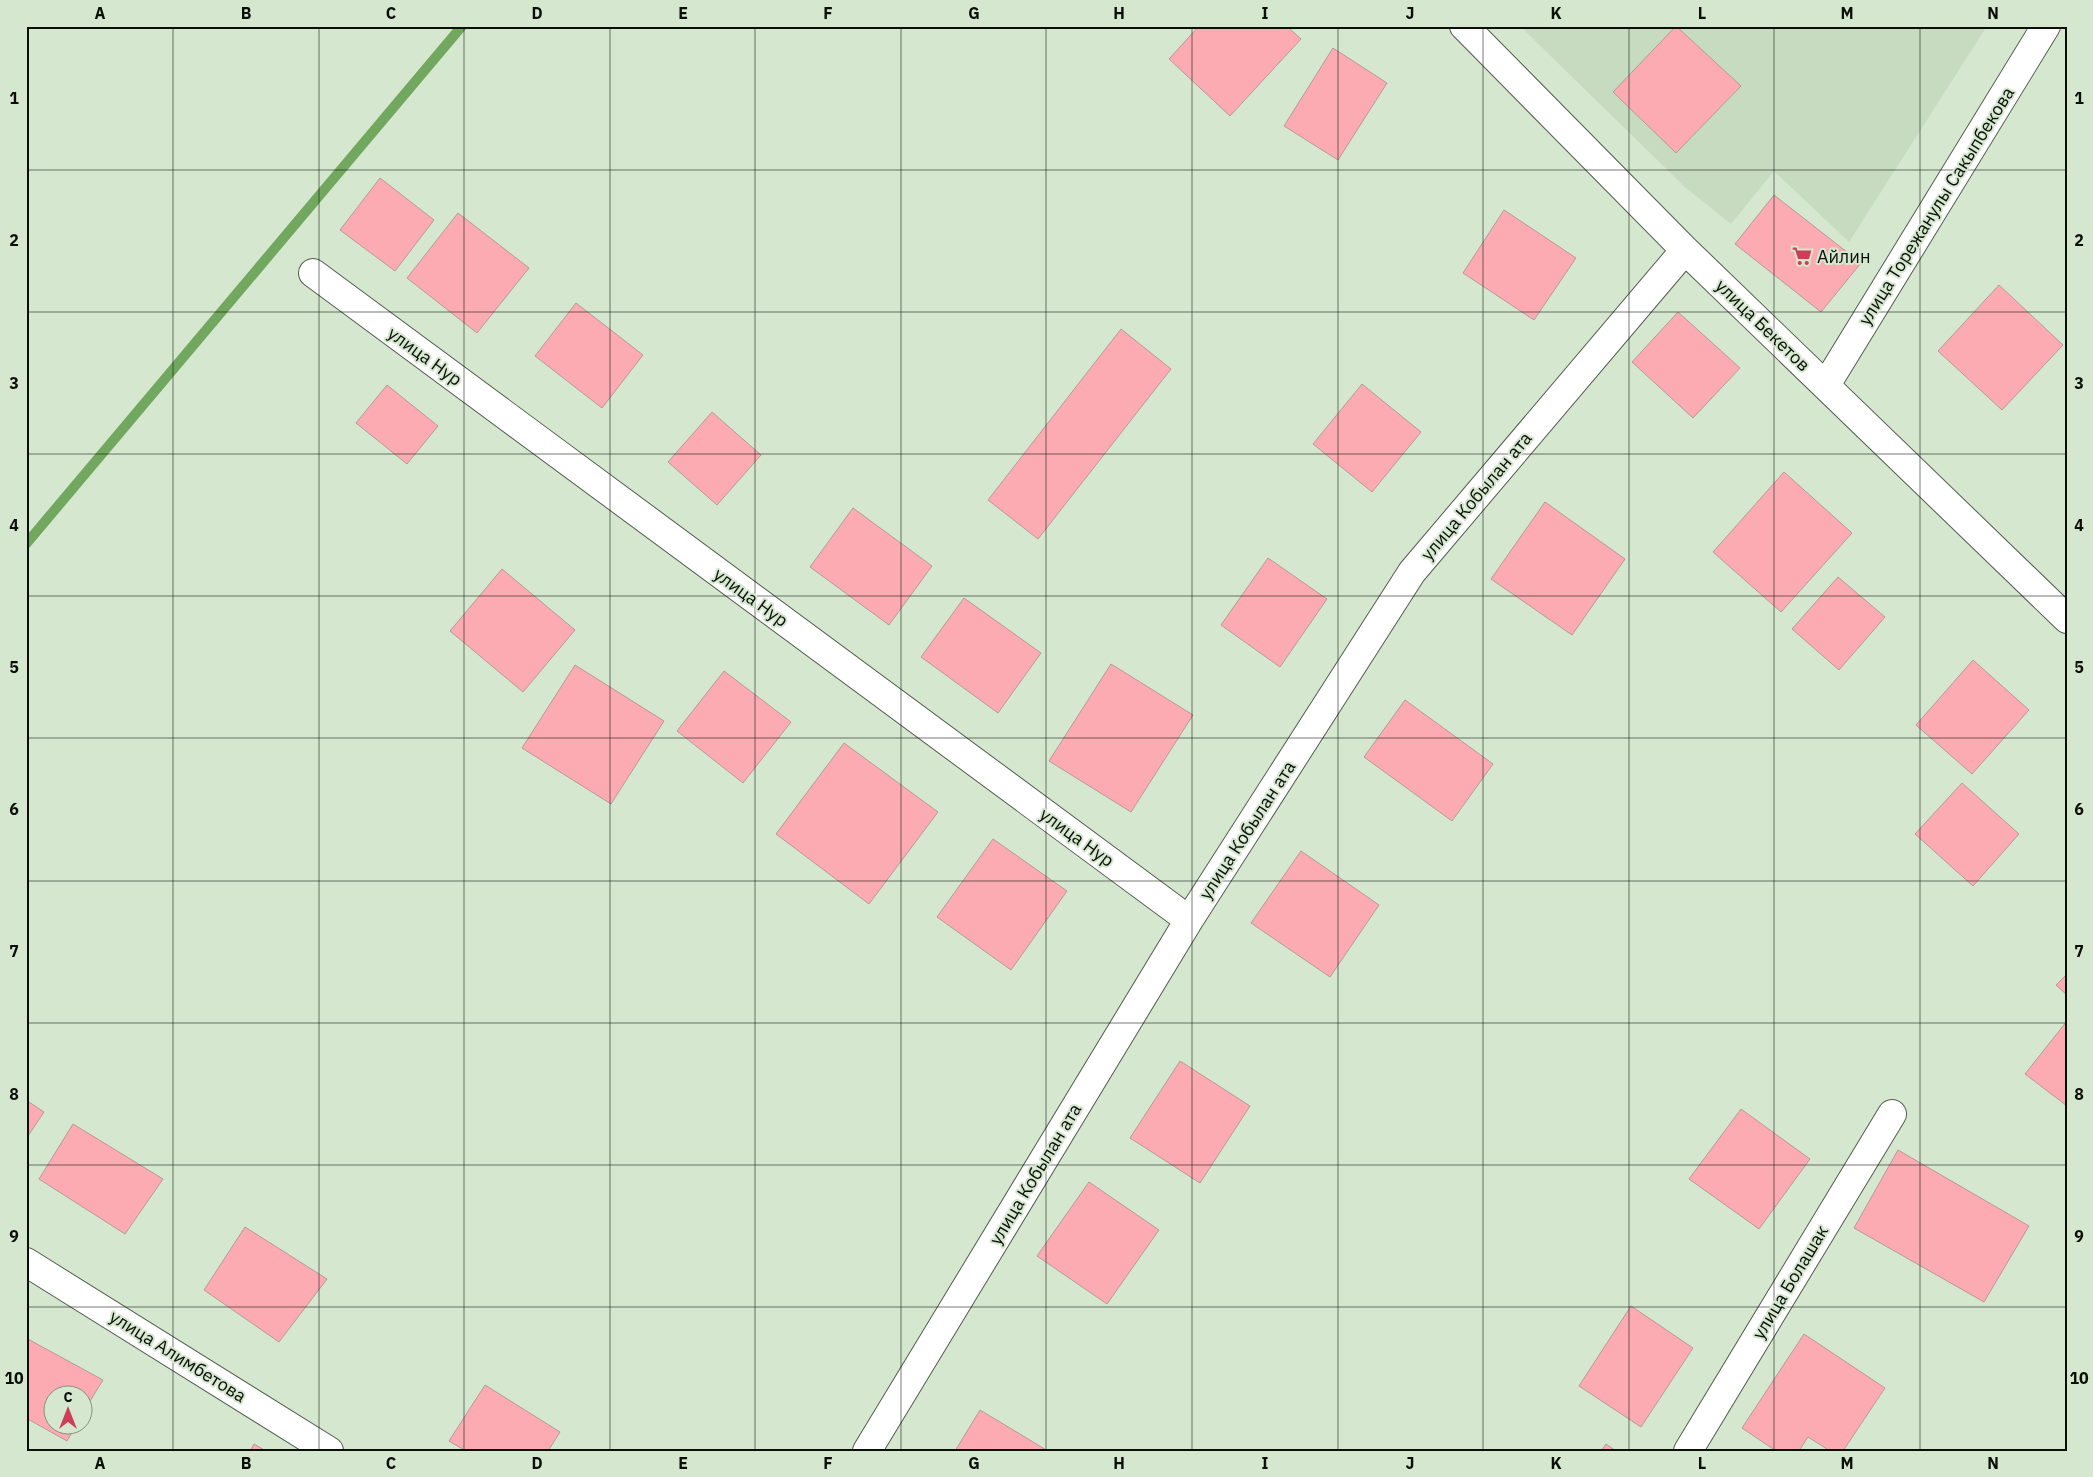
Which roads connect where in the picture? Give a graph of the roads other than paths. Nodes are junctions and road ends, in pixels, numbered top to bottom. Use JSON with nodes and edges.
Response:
{"nodes":[{"id":1,"x":1464,"y":26,"type":"edge"},
{"id":2,"x":2046,"y":26,"type":"edge"},
{"id":3,"x":1685,"y":250,"type":"junction"},
{"id":4,"x":313,"y":273,"type":"dead end"},
{"id":5,"x":1826,"y":385,"type":"junction"},
{"id":6,"x":2067,"y":619,"type":"edge"},
{"id":7,"x":1189,"y":920,"type":"junction"},
{"id":8,"x":1892,"y":1114,"type":"dead end"},
{"id":9,"x":26,"y":1262,"type":"edge"},
{"id":10,"x":329,"y":1451,"type":"edge"},
{"id":11,"x":867,"y":1451,"type":"edge"},
{"id":12,"x":1688,"y":1451,"type":"edge"}],
"edges":[{"from":1,"to":3,"type":"street","name":"улица Бекетов"},
{"from":2,"to":5,"type":"street","name":"улица Торежанулы Сакыпбекова"},
{"from":3,"to":5,"type":"street","name":"улица Бекетов"},
{"from":3,"to":7,"type":"street","name":"улица Кобылан ата"},
{"from":4,"to":7,"type":"street","name":"улица Нур"},
{"from":5,"to":6,"type":"street","name":"улица Бекетов"},
{"from":7,"to":11,"type":"street","name":"улица Кобылан ата"},
{"from":8,"to":12,"type":"street","name":"улица Болашак"},
{"from":9,"to":10,"type":"street","name":"улица Алимбетова"}]}
